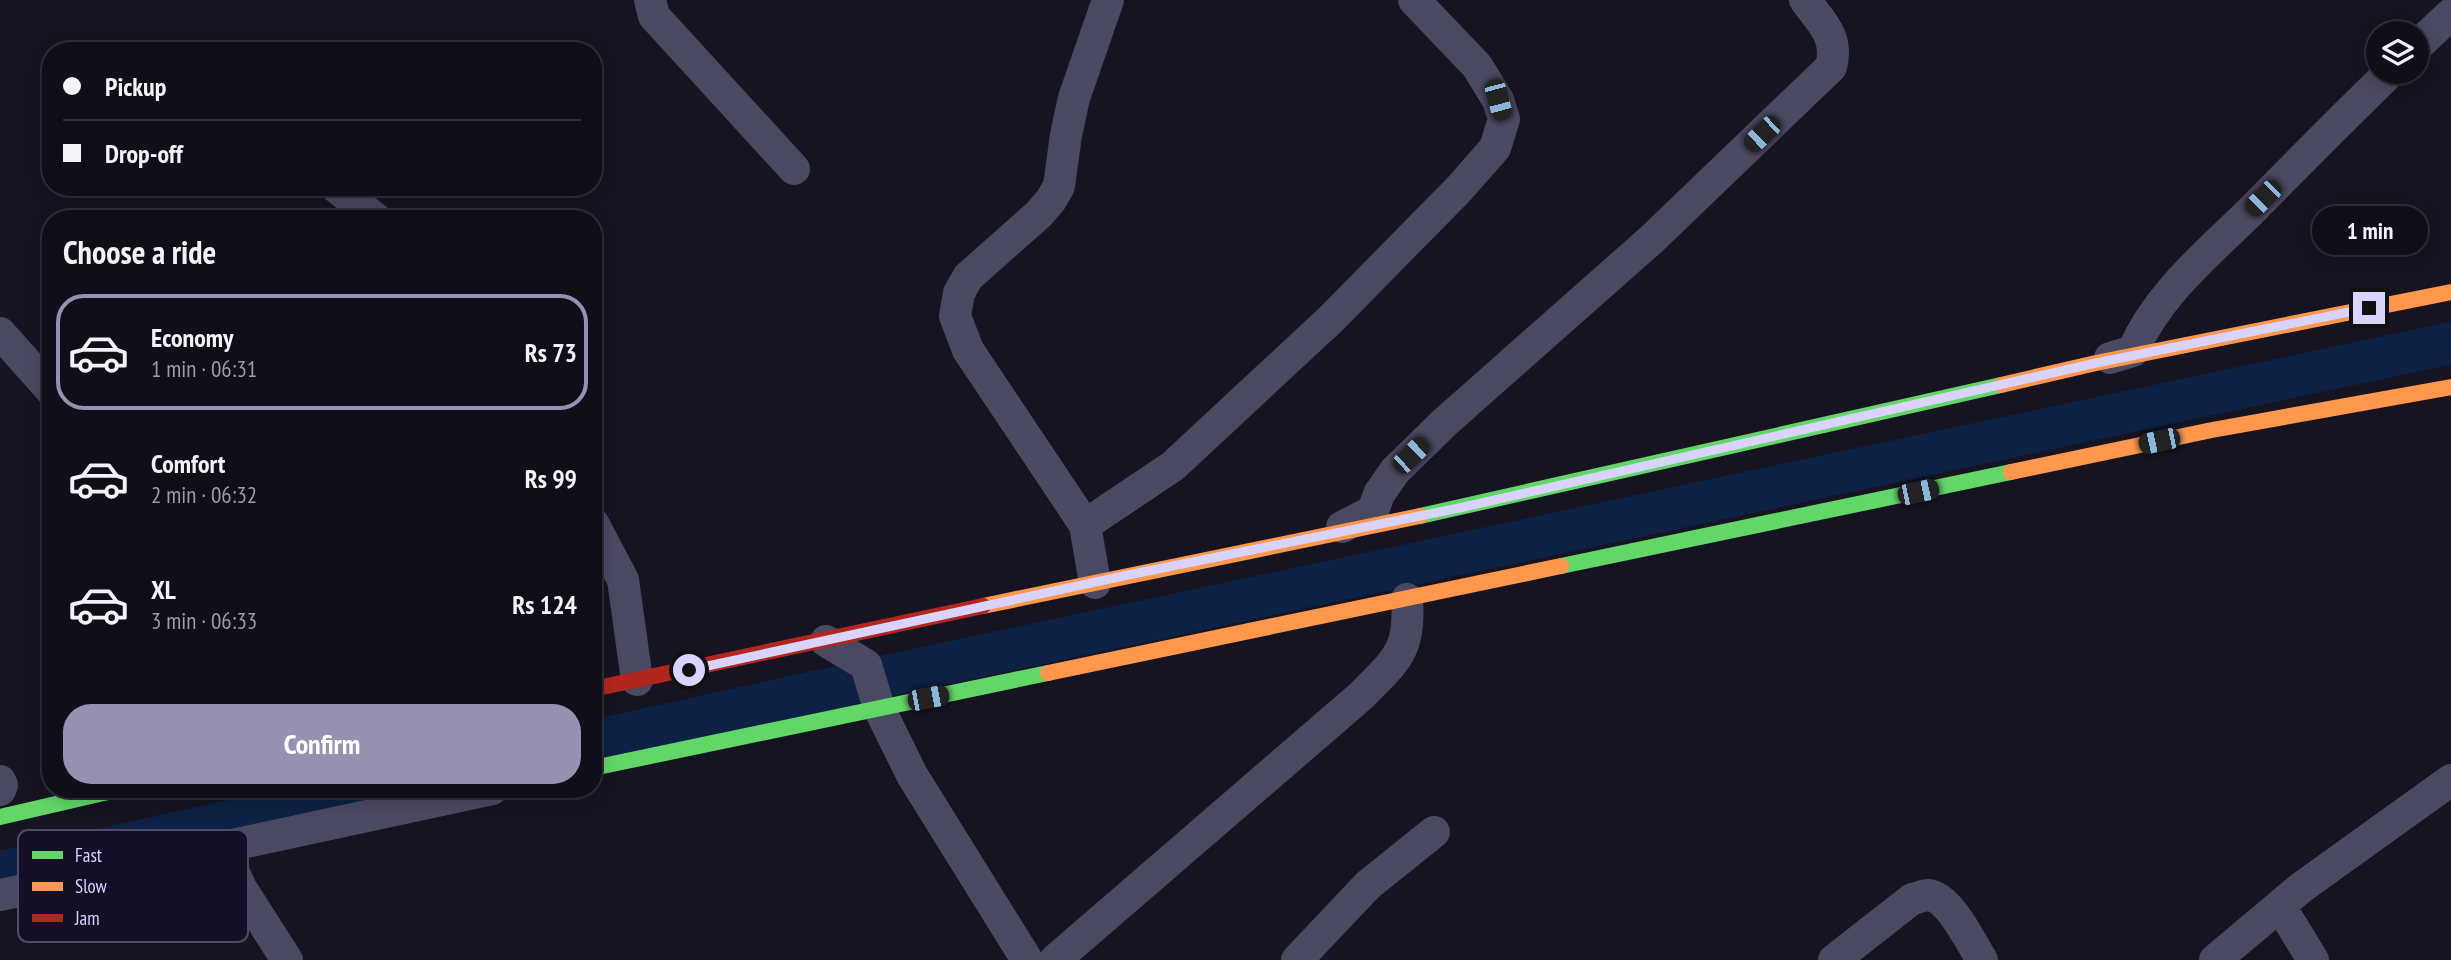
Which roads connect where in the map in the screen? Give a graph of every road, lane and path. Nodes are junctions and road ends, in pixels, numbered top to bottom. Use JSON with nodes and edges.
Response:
{"nodes":[{"id":1,"x":650,"y":0,"type":"edge"},
{"id":2,"x":1108,"y":0,"type":"edge"},
{"id":3,"x":1414,"y":0,"type":"edge"},
{"id":4,"x":1805,"y":0,"type":"edge"},
{"id":5,"x":2451,"y":14,"type":"edge"},
{"id":6,"x":2429,"y":35,"type":"edge"},
{"id":7,"x":2378,"y":84,"type":"edge"},
{"id":8,"x":794,"y":169,"type":"dead end"},
{"id":9,"x":347,"y":196,"type":"edge"},
{"id":10,"x":365,"y":210,"type":"edge"},
{"id":11,"x":2451,"y":292,"type":"edge"},
{"id":12,"x":0,"y":333,"type":"edge"},
{"id":13,"x":2096,"y":363,"type":"junction"},
{"id":14,"x":42,"y":380,"type":"edge"},
{"id":15,"x":2451,"y":387,"type":"edge"},
{"id":16,"x":1085,"y":524,"type":"junction"},
{"id":17,"x":1328,"y":535,"type":"junction"},
{"id":18,"x":602,"y":540,"type":"edge"},
{"id":19,"x":1095,"y":583,"type":"junction"},
{"id":20,"x":1407,"y":599,"type":"junction"},
{"id":21,"x":826,"y":641,"type":"junction"},
{"id":22,"x":637,"y":680,"type":"junction"},
{"id":23,"x":602,"y":687,"type":"edge"},
{"id":24,"x":873,"y":689,"type":"junction"},
{"id":25,"x":602,"y":765,"type":"edge"},
{"id":26,"x":2451,"y":780,"type":"edge"},
{"id":27,"x":0,"y":781,"type":"edge"},
{"id":28,"x":0,"y":790,"type":"edge"},
{"id":29,"x":82,"y":798,"type":"edge"},
{"id":30,"x":450,"y":798,"type":"edge"},
{"id":31,"x":0,"y":817,"type":"edge"},
{"id":32,"x":1434,"y":832,"type":"dead end"},
{"id":33,"x":248,"y":841,"type":"edge"},
{"id":34,"x":18,"y":891,"type":"edge"},
{"id":35,"x":0,"y":895,"type":"edge"},
{"id":36,"x":248,"y":899,"type":"edge"},
{"id":37,"x":2280,"y":906,"type":"junction"},
{"id":38,"x":286,"y":960,"type":"edge"},
{"id":39,"x":1027,"y":960,"type":"edge"},
{"id":40,"x":1055,"y":960,"type":"edge"},
{"id":41,"x":1297,"y":960,"type":"edge"},
{"id":42,"x":1834,"y":960,"type":"edge"},
{"id":43,"x":1982,"y":960,"type":"edge"},
{"id":44,"x":2215,"y":960,"type":"edge"},
{"id":45,"x":2313,"y":960,"type":"edge"}],
"edges":[{"from":1,"to":8,"type":"street"},
{"from":2,"to":16,"type":"street"},
{"from":3,"to":16,"type":"street"},
{"from":4,"to":17,"type":"street"},
{"from":5,"to":6,"type":"street"},
{"from":7,"to":13,"type":"street"},
{"from":9,"to":10,"type":"street"},
{"from":11,"to":13,"type":"street"},
{"from":12,"to":14,"type":"street"},
{"from":13,"to":17,"type":"street"},
{"from":15,"to":20,"type":"street"},
{"from":16,"to":19,"type":"street"},
{"from":17,"to":19,"type":"street"},
{"from":18,"to":22,"type":"street"},
{"from":19,"to":21,"type":"street"},
{"from":20,"to":24,"type":"street"},
{"from":20,"to":40,"type":"street"},
{"from":21,"to":22,"type":"street"},
{"from":21,"to":24,"type":"street"},
{"from":22,"to":23,"type":"street"},
{"from":24,"to":25,"type":"street"},
{"from":24,"to":39,"type":"street"},
{"from":26,"to":37,"type":"street"},
{"from":27,"to":28,"type":"street"},
{"from":29,"to":31,"type":"street"},
{"from":30,"to":33,"type":"street"},
{"from":32,"to":41,"type":"street"},
{"from":34,"to":35,"type":"street"},
{"from":36,"to":38,"type":"street"},
{"from":37,"to":44,"type":"street"},
{"from":37,"to":45,"type":"street"},
{"from":42,"to":43,"type":"street"}]}
